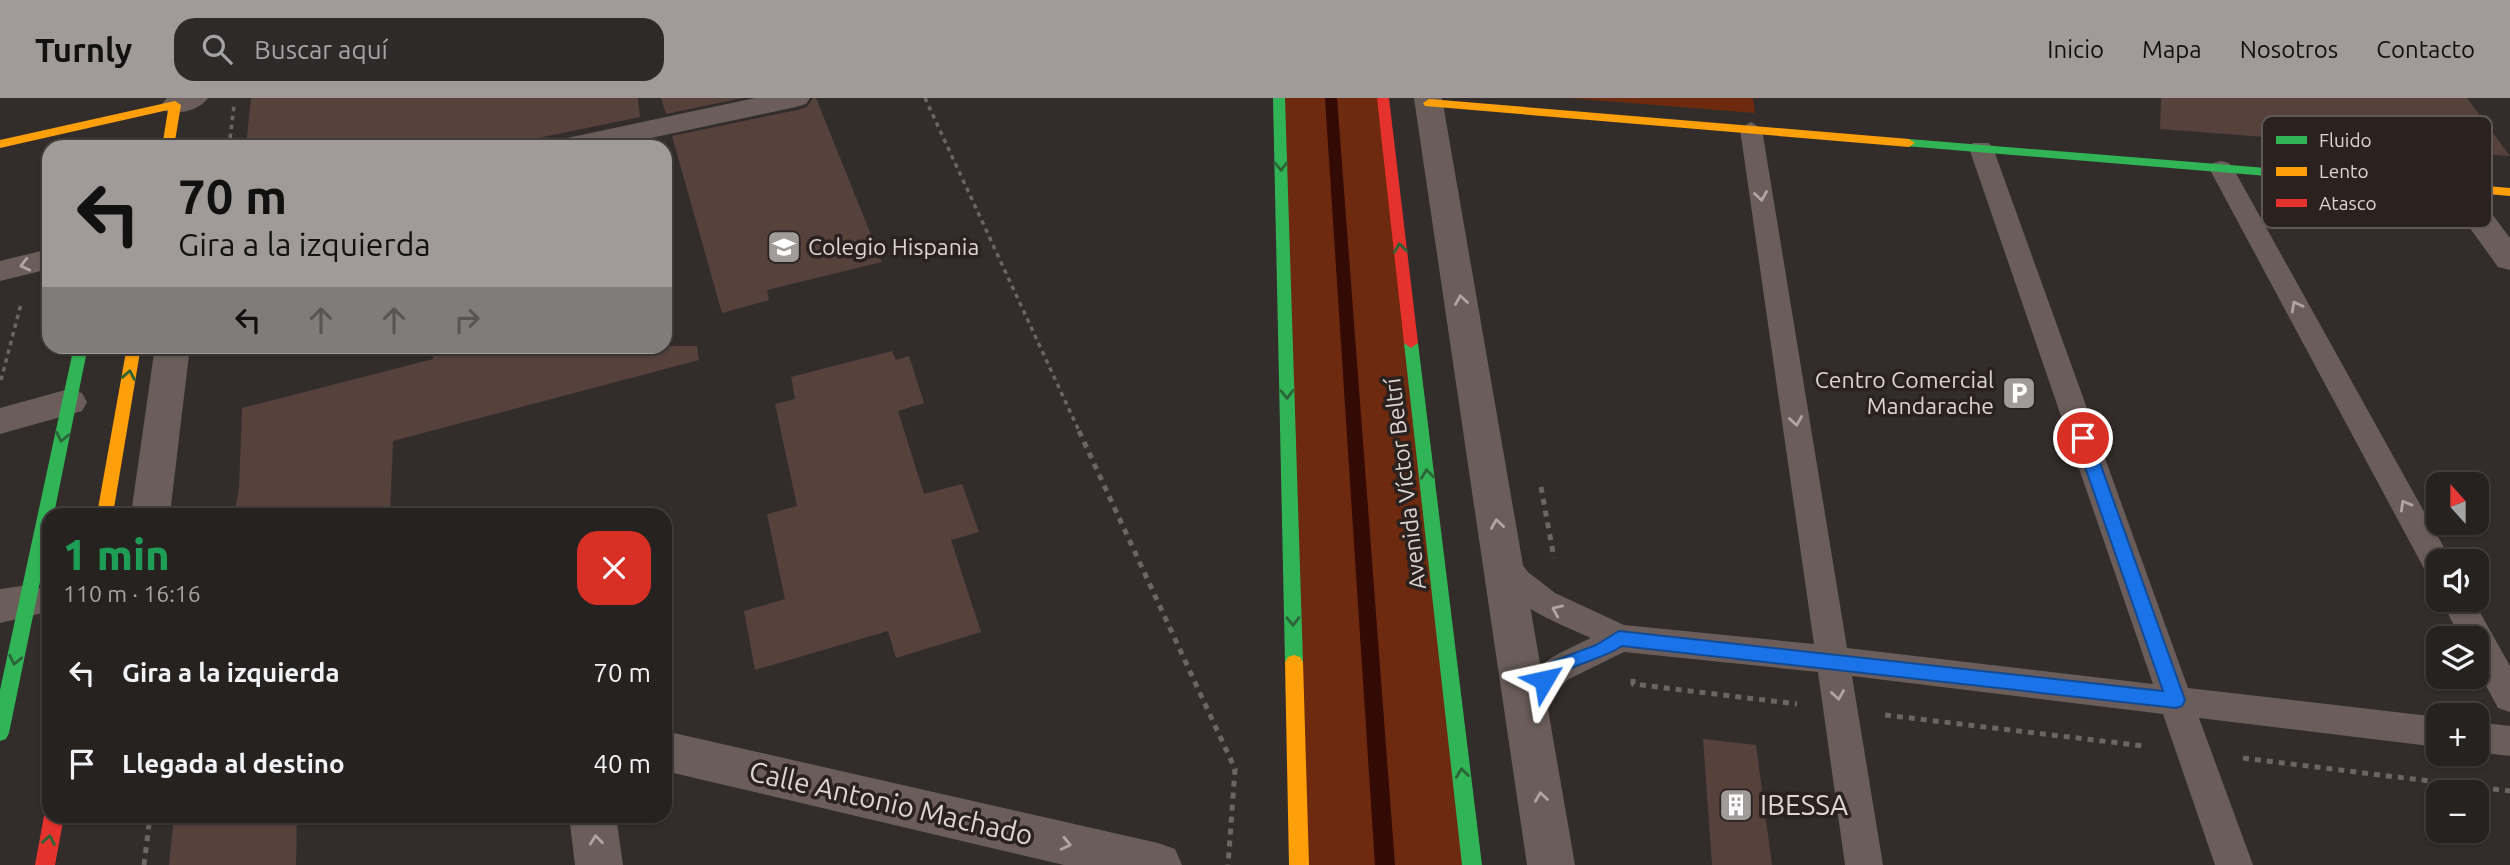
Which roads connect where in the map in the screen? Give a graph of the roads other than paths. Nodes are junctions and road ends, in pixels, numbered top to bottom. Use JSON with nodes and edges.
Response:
{"nodes":[{"id":1,"x":796,"y":98,"type":"edge"},
{"id":2,"x":1279,"y":98,"type":"edge"},
{"id":3,"x":1382,"y":98,"type":"edge"},
{"id":4,"x":185,"y":101,"type":"edge"},
{"id":5,"x":1428,"y":101,"type":"edge"},
{"id":6,"x":130,"y":115,"type":"junction"},
{"id":7,"x":1751,"y":129,"type":"junction"},
{"id":8,"x":125,"y":136,"type":"dead end"},
{"id":9,"x":171,"y":140,"type":"edge"},
{"id":10,"x":600,"y":140,"type":"edge"},
{"id":11,"x":0,"y":144,"type":"edge"},
{"id":12,"x":1981,"y":148,"type":"junction"},
{"id":13,"x":2221,"y":168,"type":"junction"},
{"id":14,"x":2262,"y":171,"type":"edge"},
{"id":15,"x":2492,"y":191,"type":"edge"},
{"id":16,"x":2510,"y":192,"type":"edge"},
{"id":17,"x":2486,"y":228,"type":"edge"},
{"id":18,"x":2510,"y":260,"type":"edge"},
{"id":19,"x":42,"y":261,"type":"edge"},
{"id":20,"x":0,"y":271,"type":"edge"},
{"id":21,"x":79,"y":354,"type":"edge"},
{"id":22,"x":133,"y":354,"type":"edge"},
{"id":23,"x":172,"y":354,"type":"edge"},
{"id":24,"x":69,"y":402,"type":"junction"},
{"id":25,"x":0,"y":421,"type":"edge"},
{"id":26,"x":46,"y":508,"type":"edge"},
{"id":27,"x":106,"y":508,"type":"edge"},
{"id":28,"x":151,"y":508,"type":"edge"},
{"id":29,"x":42,"y":524,"type":"edge"},
{"id":30,"x":2429,"y":549,"type":"edge"},
{"id":31,"x":1504,"y":565,"type":"junction"},
{"id":32,"x":25,"y":601,"type":"edge"},
{"id":33,"x":2463,"y":612,"type":"edge"},
{"id":34,"x":1619,"y":638,"type":"junction"},
{"id":35,"x":1833,"y":660,"type":"junction"},
{"id":36,"x":2510,"y":698,"type":"edge"},
{"id":37,"x":2176,"y":700,"type":"junction"},
{"id":38,"x":1528,"y":711,"type":"junction"},
{"id":39,"x":2426,"y":731,"type":"edge"},
{"id":40,"x":0,"y":733,"type":"edge"},
{"id":41,"x":2489,"y":739,"type":"edge"},
{"id":42,"x":2510,"y":741,"type":"edge"},
{"id":43,"x":672,"y":753,"type":"edge"},
{"id":44,"x":53,"y":823,"type":"edge"},
{"id":45,"x":594,"y":823,"type":"edge"},
{"id":46,"x":45,"y":865,"type":"edge"},
{"id":47,"x":598,"y":865,"type":"edge"},
{"id":48,"x":1158,"y":865,"type":"edge"},
{"id":49,"x":1299,"y":865,"type":"edge"},
{"id":50,"x":1472,"y":865,"type":"edge"},
{"id":51,"x":1551,"y":865,"type":"edge"},
{"id":52,"x":1864,"y":865,"type":"edge"},
{"id":53,"x":2234,"y":865,"type":"edge"}],
"edges":[{"from":1,"to":10,"type":"street"},
{"from":2,"to":49,"type":"street","one_way":true},
{"from":50,"to":3,"type":"street","name":"Avenida Víctor Beltrí","one_way":true},
{"from":4,"to":6,"type":"street"},
{"from":4,"to":9,"type":"street"},
{"from":5,"to":7,"type":"street"},
{"from":31,"to":5,"type":"street","one_way":true},
{"from":6,"to":8,"type":"street"},
{"from":6,"to":11,"type":"street"},
{"from":7,"to":12,"type":"street"},
{"from":7,"to":35,"type":"lane","one_way":true},
{"from":12,"to":13,"type":"street"},
{"from":12,"to":37,"type":"lane"},
{"from":13,"to":14,"type":"street"},
{"from":30,"to":13,"type":"lane","one_way":true},
{"from":15,"to":16,"type":"street"},
{"from":17,"to":18,"type":"street"},
{"from":19,"to":20,"type":"street","one_way":true},
{"from":21,"to":24,"type":"street"},
{"from":27,"to":22,"type":"street","one_way":true},
{"from":23,"to":28,"type":"street"},
{"from":24,"to":25,"type":"street"},
{"from":24,"to":26,"type":"street","one_way":true},
{"from":29,"to":32,"type":"street","one_way":true},
{"from":34,"to":31,"type":"lane","one_way":true},
{"from":31,"to":38,"type":"street"},
{"from":32,"to":40,"type":"street","one_way":true},
{"from":33,"to":36,"type":"lane"},
{"from":34,"to":35,"type":"lane"},
{"from":34,"to":38,"type":"lane"},
{"from":35,"to":37,"type":"lane"},
{"from":35,"to":52,"type":"lane","one_way":true},
{"from":37,"to":39,"type":"lane"},
{"from":37,"to":53,"type":"lane"},
{"from":51,"to":38,"type":"street","one_way":true},
{"from":41,"to":42,"type":"lane"},
{"from":43,"to":48,"type":"street","name":"Calle Antonio Machado","one_way":true},
{"from":46,"to":44,"type":"street","one_way":true},
{"from":47,"to":45,"type":"street","one_way":true}]}
